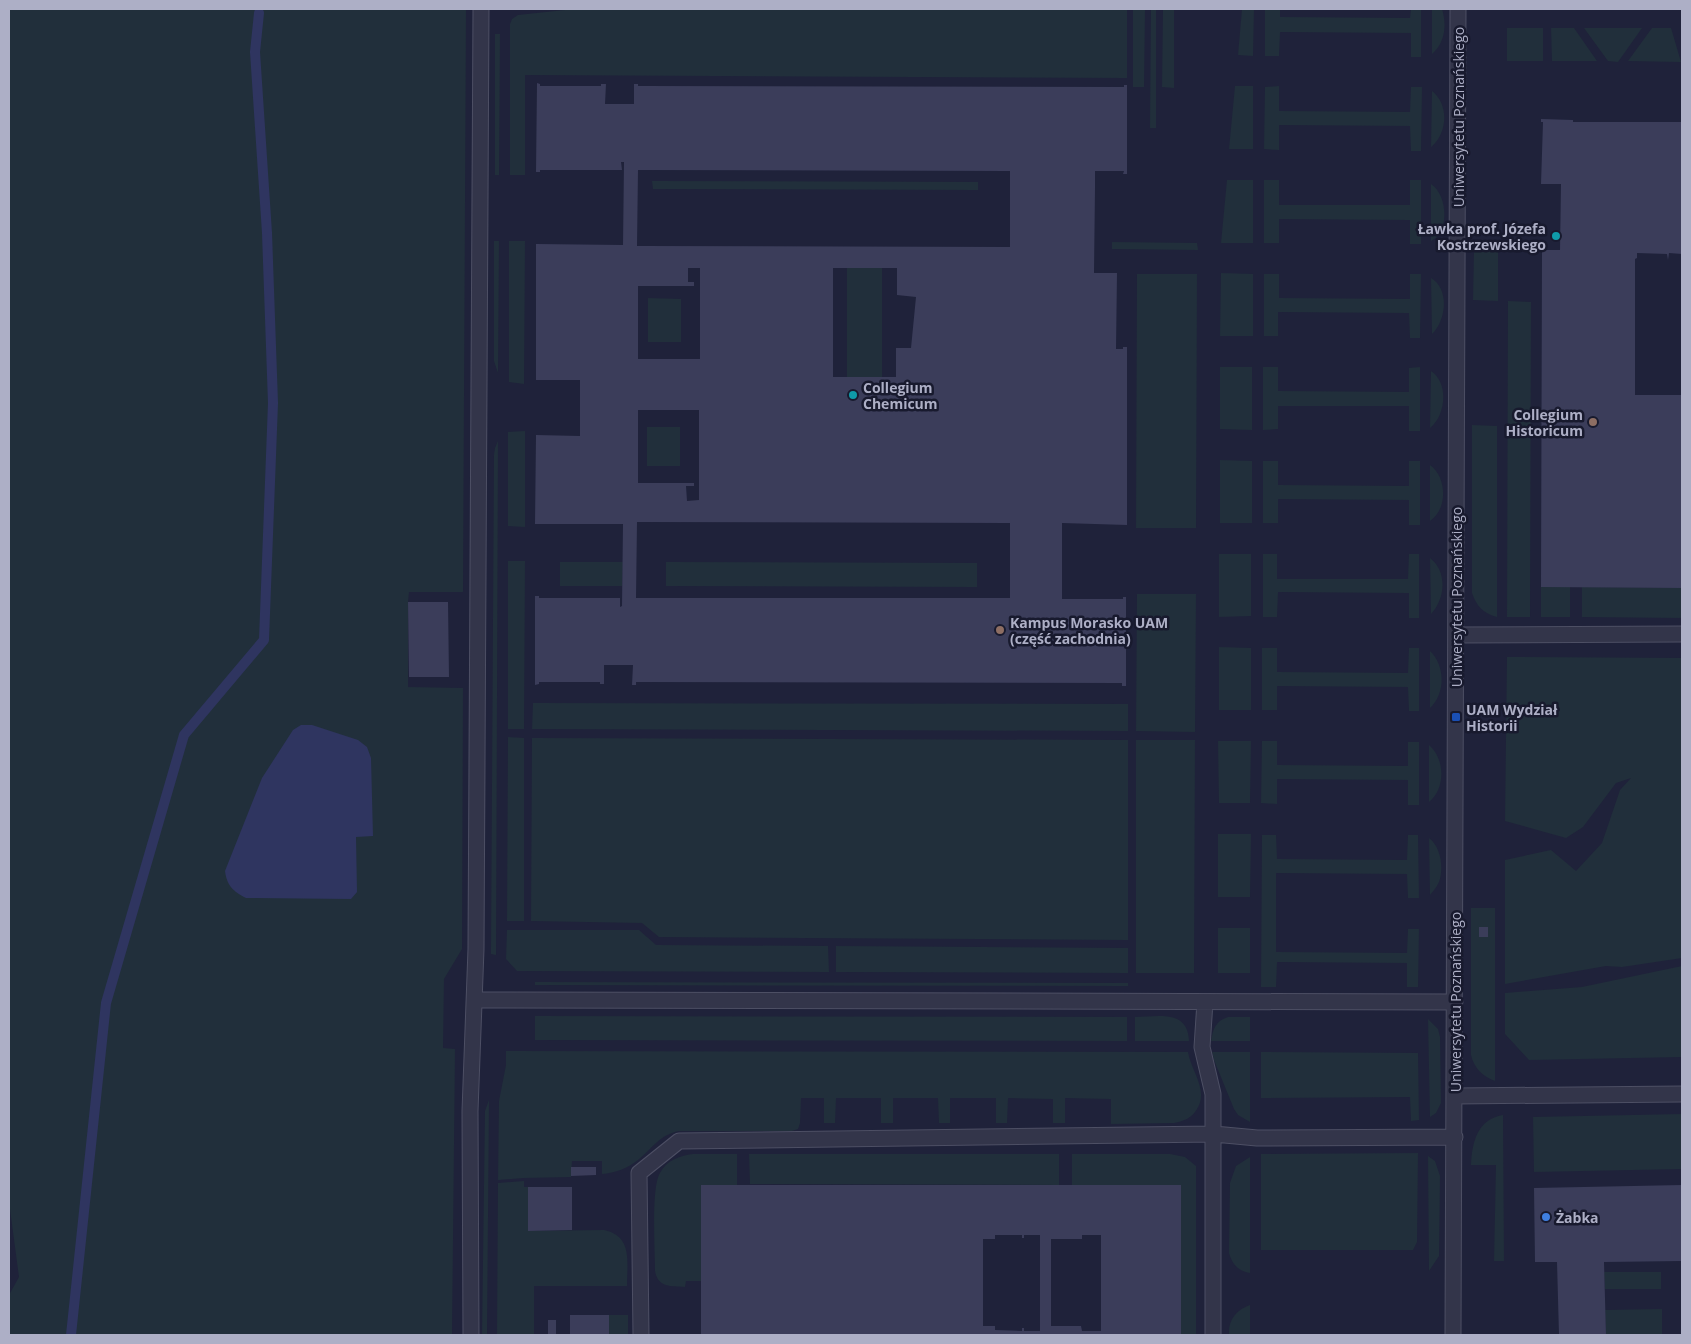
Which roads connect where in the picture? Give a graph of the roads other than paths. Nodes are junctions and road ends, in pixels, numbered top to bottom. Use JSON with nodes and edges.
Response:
{"nodes":[{"id":1,"x":480,"y":9,"type":"edge"},
{"id":2,"x":1458,"y":9,"type":"edge"},
{"id":3,"x":1682,"y":634,"type":"edge"},
{"id":4,"x":1456,"y":635,"type":"junction"},
{"id":5,"x":475,"y":1000,"type":"junction"},
{"id":6,"x":1205,"y":1002,"type":"junction"},
{"id":7,"x":1455,"y":1002,"type":"junction"},
{"id":8,"x":1682,"y":1094,"type":"edge"},
{"id":9,"x":1455,"y":1096,"type":"junction"},
{"id":10,"x":1214,"y":1134,"type":"junction"},
{"id":11,"x":1455,"y":1137,"type":"junction"},
{"id":12,"x":471,"y":1335,"type":"edge"},
{"id":13,"x":641,"y":1335,"type":"edge"},
{"id":14,"x":1213,"y":1335,"type":"edge"},
{"id":15,"x":1453,"y":1335,"type":"edge"}],
"edges":[{"from":1,"to":5,"type":"street"},
{"from":2,"to":4,"type":"street","name":"Uniwersytetu Poznańskiego"},
{"from":3,"to":4,"type":"street"},
{"from":4,"to":7,"type":"street","name":"Uniwersytetu Poznańskiego"},
{"from":5,"to":6,"type":"street"},
{"from":5,"to":12,"type":"street"},
{"from":6,"to":7,"type":"street"},
{"from":6,"to":10,"type":"street"},
{"from":7,"to":9,"type":"street","name":"Uniwersytetu Poznańskiego"},
{"from":8,"to":9,"type":"street"},
{"from":9,"to":11,"type":"street","name":"Uniwersytetu Poznańskiego"},
{"from":10,"to":11,"type":"street"},
{"from":10,"to":13,"type":"street"},
{"from":10,"to":14,"type":"street"},
{"from":11,"to":15,"type":"street","name":"Uniwersytetu Poznańskiego"}]}
